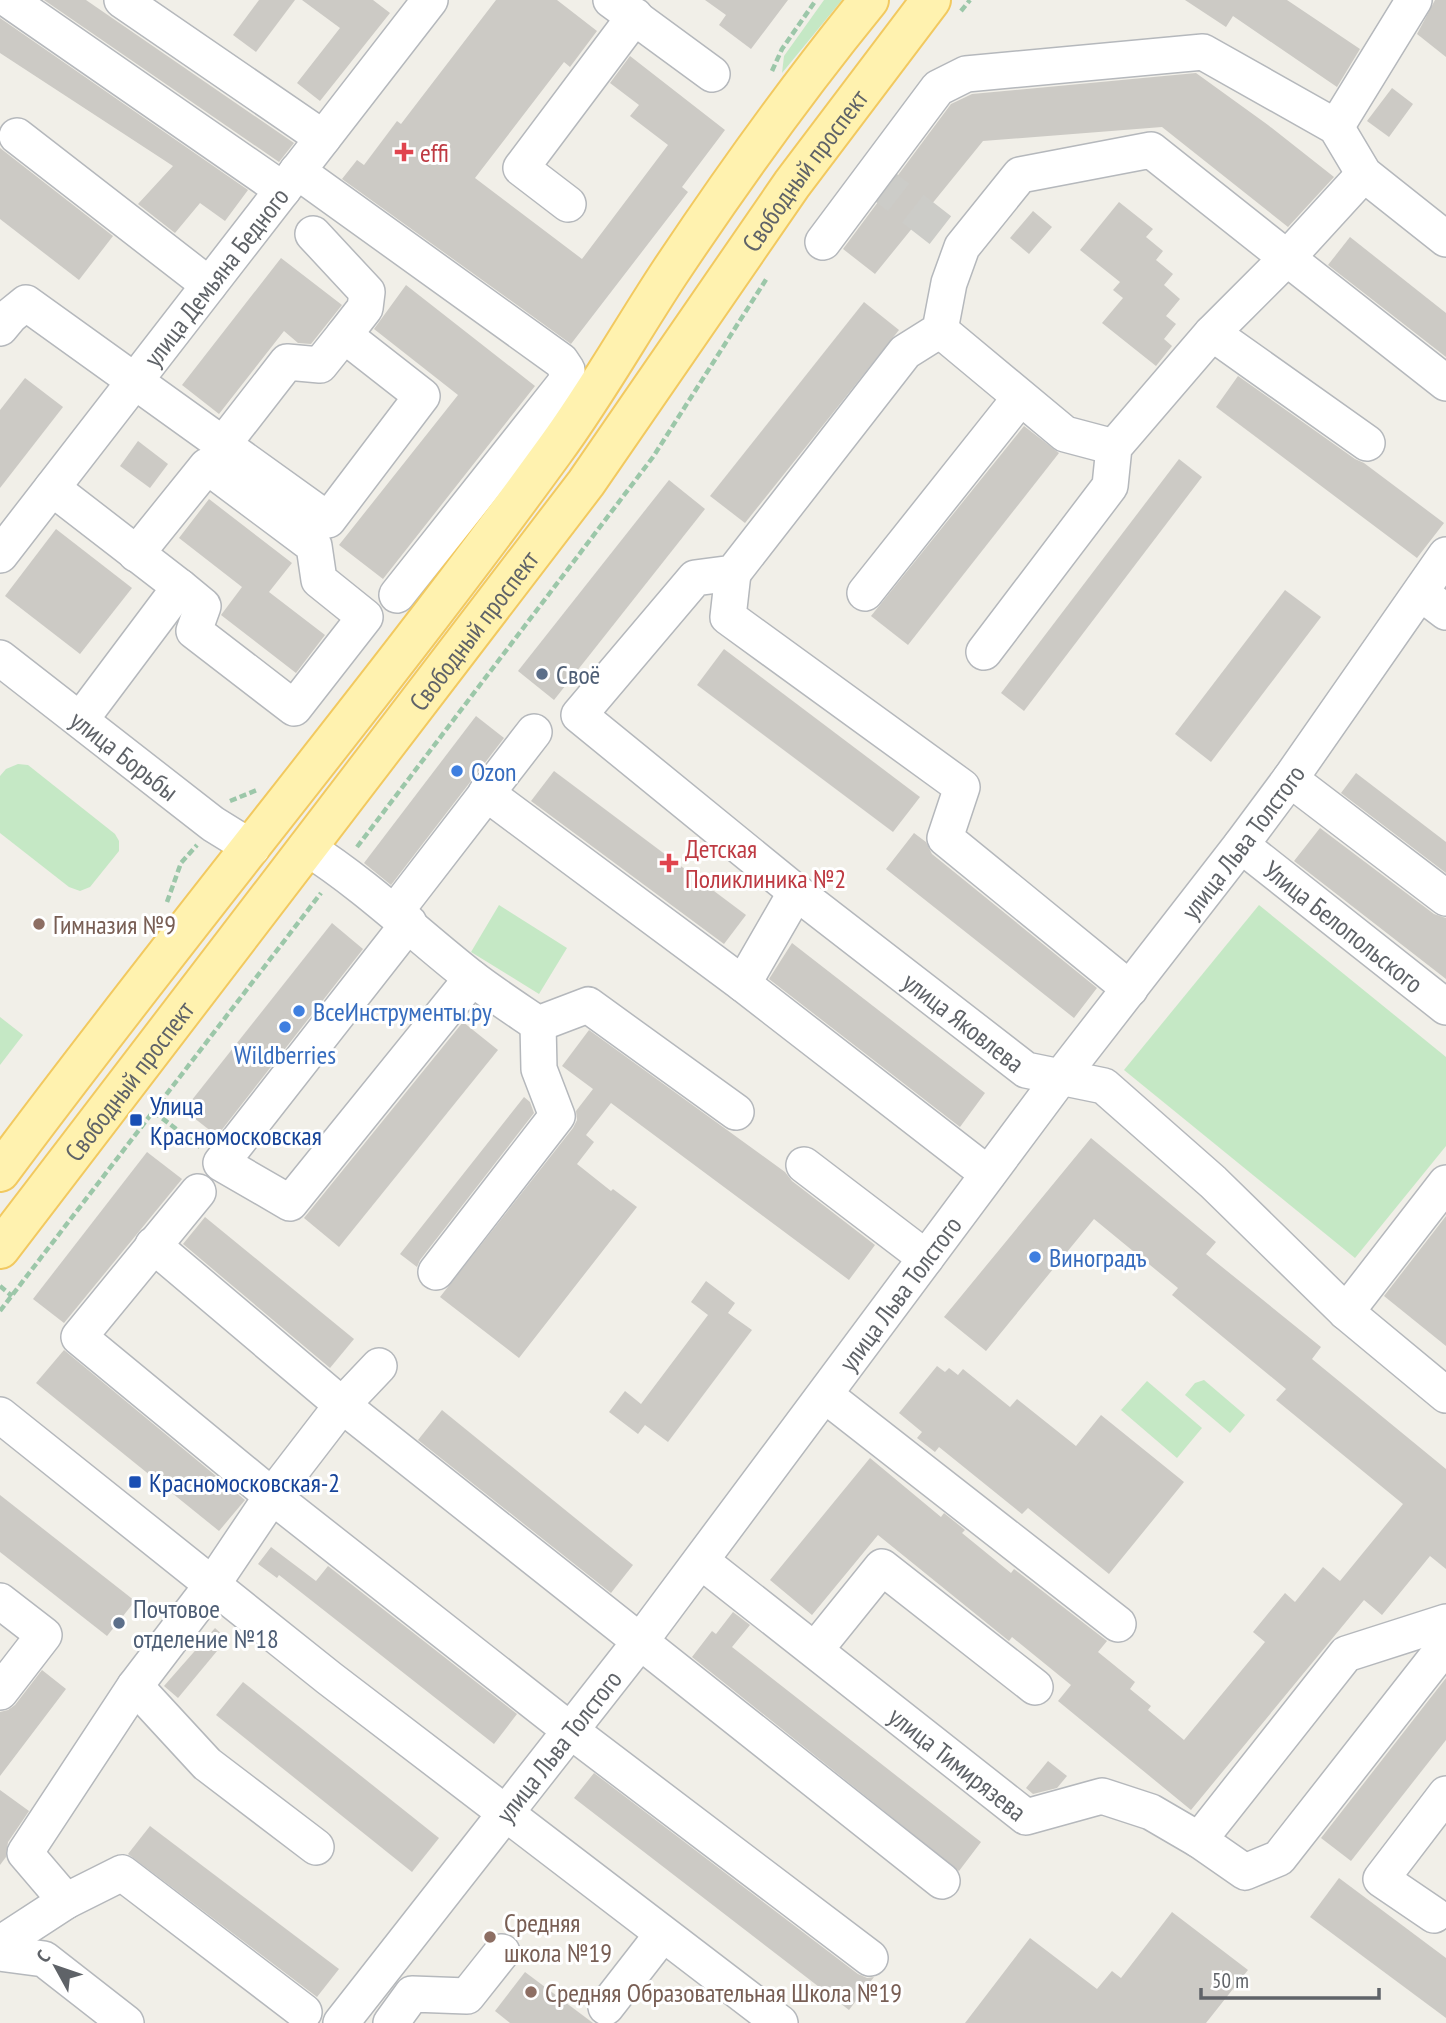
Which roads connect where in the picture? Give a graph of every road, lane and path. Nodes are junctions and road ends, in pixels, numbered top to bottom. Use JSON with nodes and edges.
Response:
{"nodes":[{"id":1,"x":9,"y":0,"type":"edge"},
{"id":2,"x":122,"y":0,"type":"edge"},
{"id":3,"x":430,"y":0,"type":"edge"},
{"id":4,"x":869,"y":0,"type":"edge"},
{"id":5,"x":931,"y":0,"type":"edge"},
{"id":6,"x":1414,"y":0,"type":"edge"},
{"id":7,"x":623,"y":8,"type":"edge"},
{"id":8,"x":712,"y":74,"type":"dead end"},
{"id":9,"x":1336,"y":127,"type":"junction"},
{"id":10,"x":17,"y":136,"type":"dead end"},
{"id":11,"x":323,"y":138,"type":"junction"},
{"id":12,"x":1364,"y":174,"type":"junction"},
{"id":13,"x":290,"y":181,"type":"junction"},
{"id":14,"x":568,"y":204,"type":"dead end"},
{"id":15,"x":313,"y":234,"type":"dead end"},
{"id":16,"x":1446,"y":239,"type":"edge"},
{"id":17,"x":823,"y":242,"type":"dead end"},
{"id":18,"x":1287,"y":258,"type":"junction"},
{"id":19,"x":209,"y":285,"type":"junction"},
{"id":20,"x":0,"y":328,"type":"edge"},
{"id":21,"x":940,"y":330,"type":"junction"},
{"id":22,"x":1212,"y":333,"type":"junction"},
{"id":23,"x":345,"y":335,"type":"junction"},
{"id":24,"x":134,"y":381,"type":"junction"},
{"id":25,"x":1446,"y":383,"type":"edge"},
{"id":26,"x":697,"y":388,"type":"dead end"},
{"id":27,"x":1020,"y":398,"type":"junction"},
{"id":28,"x":224,"y":443,"type":"junction"},
{"id":29,"x":1367,"y":443,"type":"dead end"},
{"id":30,"x":1114,"y":447,"type":"junction"},
{"id":31,"x":657,"y":451,"type":"dead end"},
{"id":32,"x":51,"y":488,"type":"junction"},
{"id":33,"x":136,"y":554,"type":"junction"},
{"id":34,"x":0,"y":555,"type":"edge"},
{"id":35,"x":1446,"y":555,"type":"edge"},
{"id":36,"x":733,"y":573,"type":"junction"},
{"id":37,"x":180,"y":587,"type":"junction"},
{"id":38,"x":865,"y":593,"type":"dead end"},
{"id":39,"x":397,"y":596,"type":"dead end"},
{"id":40,"x":1433,"y":602,"type":"edge"},
{"id":41,"x":984,"y":652,"type":"dead end"},
{"id":42,"x":0,"y":658,"type":"edge"},
{"id":43,"x":82,"y":719,"type":"junction"},
{"id":44,"x":534,"y":732,"type":"dead end"},
{"id":45,"x":1290,"y":779,"type":"junction"},
{"id":46,"x":486,"y":793,"type":"junction"},
{"id":47,"x":197,"y":844,"type":"dead end"},
{"id":48,"x":1241,"y":845,"type":"junction"},
{"id":49,"x":306,"y":847,"type":"junction"},
{"id":50,"x":252,"y":848,"type":"junction"},
{"id":51,"x":796,"y":892,"type":"junction"},
{"id":52,"x":1446,"y":898,"type":"edge"},
{"id":53,"x":165,"y":908,"type":"dead end"},
{"id":54,"x":402,"y":918,"type":"junction"},
{"id":55,"x":472,"y":978,"type":"junction"},
{"id":56,"x":743,"y":984,"type":"junction"},
{"id":57,"x":1130,"y":989,"type":"junction"},
{"id":58,"x":1446,"y":1006,"type":"edge"},
{"id":59,"x":538,"y":1024,"type":"junction"},
{"id":60,"x":1060,"y":1078,"type":"junction"},
{"id":61,"x":154,"y":1112,"type":"dead end"},
{"id":62,"x":736,"y":1112,"type":"dead end"},
{"id":63,"x":221,"y":1163,"type":"junction"},
{"id":64,"x":804,"y":1165,"type":"dead end"},
{"id":65,"x":0,"y":1172,"type":"edge"},
{"id":66,"x":988,"y":1174,"type":"junction"},
{"id":67,"x":1446,"y":1183,"type":"edge"},
{"id":68,"x":198,"y":1192,"type":"dead end"},
{"id":69,"x":153,"y":1245,"type":"junction"},
{"id":70,"x":0,"y":1249,"type":"edge"},
{"id":71,"x":926,"y":1258,"type":"junction"},
{"id":72,"x":436,"y":1272,"type":"dead end"},
{"id":73,"x":0,"y":1286,"type":"edge"},
{"id":74,"x":12,"y":1296,"type":"dead end"},
{"id":75,"x":1346,"y":1312,"type":"junction"},
{"id":76,"x":379,"y":1366,"type":"dead end"},
{"id":77,"x":825,"y":1395,"type":"junction"},
{"id":78,"x":1446,"y":1395,"type":"edge"},
{"id":79,"x":342,"y":1405,"type":"junction"},
{"id":80,"x":0,"y":1415,"type":"edge"},
{"id":81,"x":272,"y":1496,"type":"junction"},
{"id":82,"x":701,"y":1560,"type":"junction"},
{"id":83,"x":212,"y":1585,"type":"junction"},
{"id":84,"x":0,"y":1601,"type":"edge"},
{"id":85,"x":1446,"y":1622,"type":"edge"},
{"id":86,"x":1118,"y":1624,"type":"dead end"},
{"id":87,"x":639,"y":1643,"type":"junction"},
{"id":88,"x":1446,"y":1645,"type":"edge"},
{"id":89,"x":815,"y":1650,"type":"junction"},
{"id":90,"x":135,"y":1686,"type":"junction"},
{"id":91,"x":1035,"y":1687,"type":"dead end"},
{"id":92,"x":0,"y":1692,"type":"edge"},
{"id":93,"x":570,"y":1731,"type":"junction"},
{"id":94,"x":1446,"y":1794,"type":"edge"},
{"id":95,"x":504,"y":1814,"type":"junction"},
{"id":96,"x":1199,"y":1840,"type":"junction"},
{"id":97,"x":316,"y":1847,"type":"dead end"},
{"id":98,"x":942,"y":1881,"type":"dead end"},
{"id":99,"x":66,"y":1901,"type":"junction"},
{"id":100,"x":1434,"y":1915,"type":"dead end"},
{"id":101,"x":662,"y":1935,"type":"junction"},
{"id":102,"x":0,"y":1944,"type":"edge"},
{"id":103,"x":502,"y":1952,"type":"dead end"},
{"id":104,"x":0,"y":1953,"type":"edge"},
{"id":105,"x":870,"y":1958,"type":"dead end"},
{"id":106,"x":606,"y":2007,"type":"dead end"},
{"id":107,"x":304,"y":2012,"type":"dead end"},
{"id":108,"x":126,"y":2023,"type":"edge"},
{"id":109,"x":341,"y":2023,"type":"edge"},
{"id":110,"x":391,"y":2023,"type":"edge"},
{"id":111,"x":780,"y":2023,"type":"edge"}],
"edges":[{"from":1,"to":13,"type":"street"},
{"from":2,"to":11,"type":"street"},
{"from":3,"to":11,"type":"street","name":"улица Демьяна Бедного"},
{"from":4,"to":50,"type":"main road","name":"Свободный проспект"},
{"from":5,"to":49,"type":"main road","name":"Свободный проспект"},
{"from":6,"to":9,"type":"street"},
{"from":7,"to":8,"type":"street"},
{"from":7,"to":14,"type":"street"},
{"from":9,"to":12,"type":"street"},
{"from":9,"to":17,"type":"street"},
{"from":10,"to":19,"type":"street"},
{"from":11,"to":13,"type":"street","name":"улица Демьяна Бедного"},
{"from":12,"to":16,"type":"street"},
{"from":12,"to":18,"type":"street"},
{"from":13,"to":19,"type":"street","name":"улица Демьяна Бедного"},
{"from":13,"to":39,"type":"street"},
{"from":15,"to":23,"type":"street"},
{"from":18,"to":21,"type":"street"},
{"from":18,"to":22,"type":"street"},
{"from":18,"to":25,"type":"street"},
{"from":19,"to":24,"type":"street","name":"улица Демьяна Бедного"},
{"from":20,"to":24,"type":"street"},
{"from":21,"to":27,"type":"street"},
{"from":21,"to":36,"type":"street"},
{"from":22,"to":29,"type":"street"},
{"from":22,"to":30,"type":"street"},
{"from":23,"to":28,"type":"street"},
{"from":23,"to":28,"type":"street"},
{"from":24,"to":28,"type":"street"},
{"from":24,"to":32,"type":"street","name":"улица Демьяна Бедного"},
{"from":26,"to":31,"type":"path"},
{"from":27,"to":30,"type":"street"},
{"from":27,"to":38,"type":"street"},
{"from":30,"to":41,"type":"street"},
{"from":32,"to":33,"type":"street"},
{"from":32,"to":34,"type":"street","name":"улица Демьяна Бедного"},
{"from":33,"to":37,"type":"street"},
{"from":33,"to":37,"type":"street"},
{"from":35,"to":40,"type":"street","name":"улица Льва Толстого"},
{"from":36,"to":51,"type":"street","name":"улица Яковлева"},
{"from":36,"to":57,"type":"street"},
{"from":37,"to":43,"type":"street"},
{"from":40,"to":45,"type":"street","name":"улица Льва Толстого"},
{"from":42,"to":43,"type":"street","name":"улица Борьбы"},
{"from":43,"to":50,"type":"street","name":"улица Борьбы"},
{"from":44,"to":46,"type":"street"},
{"from":45,"to":48,"type":"street","name":"улица Льва Толстого"},
{"from":45,"to":52,"type":"street"},
{"from":46,"to":54,"type":"street"},
{"from":46,"to":56,"type":"street"},
{"from":47,"to":53,"type":"path"},
{"from":48,"to":57,"type":"street","name":"улица Льва Толстого"},
{"from":48,"to":58,"type":"street","name":"Улица Белопольского"},
{"from":49,"to":54,"type":"street"},
{"from":49,"to":70,"type":"main road","name":"Свободный проспект"},
{"from":50,"to":65,"type":"main road","name":"Свободный проспект"},
{"from":51,"to":56,"type":"street"},
{"from":51,"to":60,"type":"street","name":"улица Яковлева"},
{"from":54,"to":55,"type":"street"},
{"from":54,"to":63,"type":"street"},
{"from":55,"to":59,"type":"street"},
{"from":55,"to":63,"type":"street"},
{"from":56,"to":66,"type":"street"},
{"from":57,"to":60,"type":"street","name":"улица Льва Толстого"},
{"from":59,"to":62,"type":"street"},
{"from":59,"to":72,"type":"street"},
{"from":60,"to":66,"type":"street","name":"улица Льва Толстого"},
{"from":60,"to":75,"type":"street","name":"улица Яковлева"},
{"from":61,"to":63,"type":"path"},
{"from":64,"to":71,"type":"street"},
{"from":66,"to":71,"type":"street","name":"улица Льва Толстого"},
{"from":67,"to":75,"type":"street"},
{"from":68,"to":69,"type":"street"},
{"from":69,"to":79,"type":"street"},
{"from":69,"to":81,"type":"street"},
{"from":71,"to":77,"type":"street","name":"улица Льва Толстого"},
{"from":73,"to":74,"type":"path"},
{"from":75,"to":78,"type":"street","name":"улица Яковлева"},
{"from":76,"to":79,"type":"street"},
{"from":77,"to":82,"type":"street","name":"улица Льва Толстого"},
{"from":77,"to":86,"type":"street"},
{"from":79,"to":81,"type":"street"},
{"from":79,"to":87,"type":"street"},
{"from":80,"to":83,"type":"street"},
{"from":81,"to":83,"type":"street"},
{"from":81,"to":93,"type":"street"},
{"from":82,"to":87,"type":"street","name":"улица Льва Толстого"},
{"from":82,"to":89,"type":"street","name":"улица Тимирязева"},
{"from":83,"to":90,"type":"street"},
{"from":83,"to":95,"type":"street"},
{"from":84,"to":92,"type":"street"},
{"from":85,"to":96,"type":"street"},
{"from":87,"to":93,"type":"street","name":"улица Льва Толстого"},
{"from":87,"to":98,"type":"street"},
{"from":88,"to":96,"type":"street","name":"улица Тимирязева"},
{"from":89,"to":91,"type":"street"},
{"from":89,"to":96,"type":"street","name":"улица Тимирязева"},
{"from":90,"to":97,"type":"street"},
{"from":90,"to":99,"type":"street"},
{"from":93,"to":95,"type":"street","name":"улица Льва Толстого"},
{"from":93,"to":105,"type":"street"},
{"from":94,"to":100,"type":"street"},
{"from":95,"to":101,"type":"street"},
{"from":95,"to":109,"type":"street","name":"улица Льва Толстого"},
{"from":99,"to":102,"type":"street"},
{"from":99,"to":107,"type":"street"},
{"from":101,"to":106,"type":"street"},
{"from":101,"to":111,"type":"street"},
{"from":103,"to":110,"type":"street"},
{"from":104,"to":108,"type":"street"}]}
